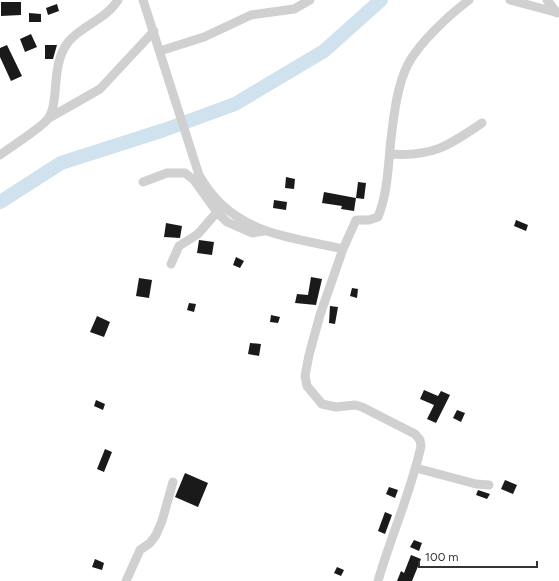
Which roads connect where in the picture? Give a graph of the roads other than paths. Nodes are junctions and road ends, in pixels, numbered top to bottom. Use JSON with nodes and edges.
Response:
{"nodes":[{"id":1,"x":118,"y":0,"type":"edge"},
{"id":2,"x":143,"y":0,"type":"edge"},
{"id":3,"x":310,"y":0,"type":"edge"},
{"id":4,"x":469,"y":0,"type":"edge"},
{"id":5,"x":510,"y":0,"type":"edge"},
{"id":6,"x":547,"y":0,"type":"edge"},
{"id":7,"x":557,"y":14,"type":"edge"},
{"id":8,"x":154,"y":31,"type":"junction"},
{"id":9,"x":161,"y":53,"type":"junction"},
{"id":10,"x":47,"y":120,"type":"junction"},
{"id":11,"x":482,"y":123,"type":"dead end"},
{"id":12,"x":390,"y":154,"type":"junction"},
{"id":13,"x":0,"y":155,"type":"edge"},
{"id":14,"x":143,"y":182,"type":"dead end"},
{"id":15,"x":217,"y":212,"type":"junction"},
{"id":16,"x":265,"y":231,"type":"junction"},
{"id":17,"x":343,"y":249,"type":"junction"},
{"id":18,"x":171,"y":264,"type":"dead end"},
{"id":19,"x":416,"y":468,"type":"junction"},
{"id":20,"x":173,"y":482,"type":"dead end"},
{"id":21,"x":489,"y":485,"type":"dead end"},
{"id":22,"x":126,"y":581,"type":"edge"},
{"id":23,"x":378,"y":581,"type":"edge"}],
"edges":[{"from":1,"to":10,"type":"street"},
{"from":2,"to":8,"type":"street"},
{"from":3,"to":9,"type":"street"},
{"from":4,"to":12,"type":"street"},
{"from":5,"to":7,"type":"street"},
{"from":6,"to":7,"type":"street"},
{"from":8,"to":9,"type":"street"},
{"from":8,"to":10,"type":"street"},
{"from":9,"to":16,"type":"street"},
{"from":10,"to":13,"type":"street"},
{"from":11,"to":12,"type":"street"},
{"from":12,"to":17,"type":"street"},
{"from":14,"to":15,"type":"street"},
{"from":15,"to":16,"type":"street"},
{"from":15,"to":18,"type":"street"},
{"from":16,"to":17,"type":"street"},
{"from":17,"to":19,"type":"street"},
{"from":19,"to":21,"type":"street"},
{"from":19,"to":23,"type":"street"},
{"from":20,"to":22,"type":"street"}]}
